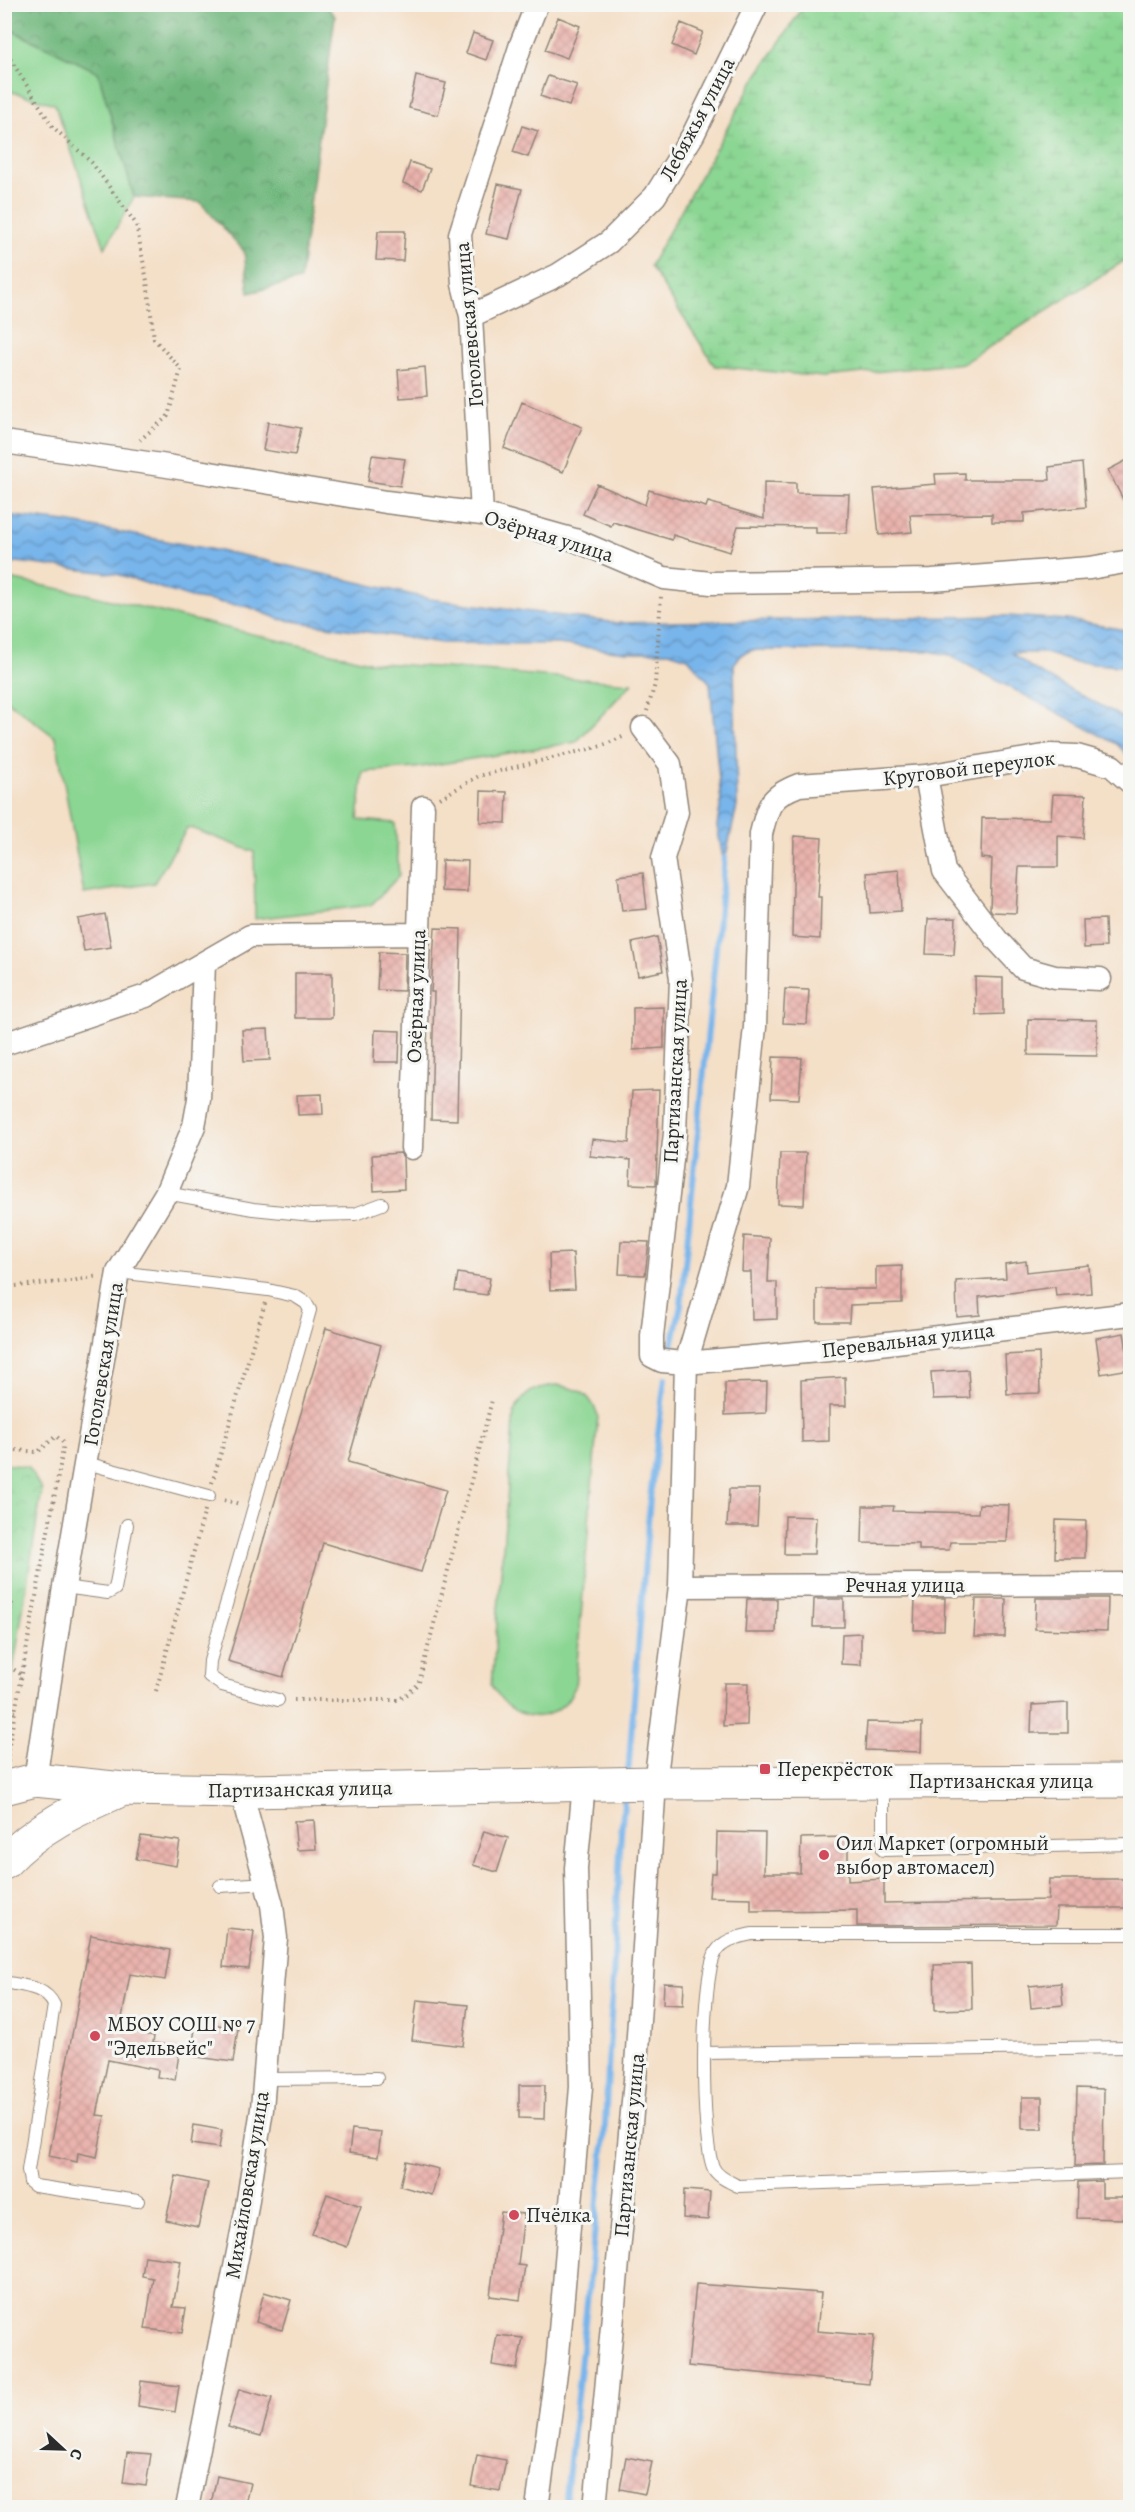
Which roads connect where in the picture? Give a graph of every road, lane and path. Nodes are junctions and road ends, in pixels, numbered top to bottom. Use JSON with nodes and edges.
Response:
{"nodes":[{"id":1,"x":537,"y":4,"type":"edge"},
{"id":2,"x":757,"y":4,"type":"edge"},
{"id":3,"x":4,"y":49,"type":"edge"},
{"id":4,"x":471,"y":316,"type":"junction"},
{"id":5,"x":4,"y":442,"type":"edge"},
{"id":6,"x":119,"y":459,"type":"junction"},
{"id":7,"x":482,"y":514,"type":"junction"},
{"id":8,"x":1131,"y":561,"type":"edge"},
{"id":9,"x":660,"y":613,"type":"dead end"},
{"id":10,"x":643,"y":728,"type":"junction"},
{"id":11,"x":926,"y":777,"type":"junction"},
{"id":12,"x":1131,"y":782,"type":"edge"},
{"id":13,"x":771,"y":803,"type":"joint"},
{"id":14,"x":423,"y":807,"type":"joint"},
{"id":15,"x":418,"y":934,"type":"junction"},
{"id":16,"x":204,"y":963,"type":"junction"},
{"id":17,"x":1100,"y":980,"type":"dead end"},
{"id":18,"x":4,"y":1044,"type":"edge"},
{"id":19,"x":412,"y":1148,"type":"dead end"},
{"id":20,"x":166,"y":1193,"type":"junction"},
{"id":21,"x":382,"y":1204,"type":"dead end"},
{"id":22,"x":118,"y":1272,"type":"junction"},
{"id":23,"x":4,"y":1287,"type":"edge"},
{"id":24,"x":1131,"y":1314,"type":"edge"},
{"id":25,"x":686,"y":1363,"type":"junction"},
{"id":26,"x":492,"y":1400,"type":"dead end"},
{"id":27,"x":56,"y":1436,"type":"dead end"},
{"id":28,"x":64,"y":1444,"type":"dead end"},
{"id":29,"x":4,"y":1449,"type":"edge"},
{"id":30,"x":86,"y":1462,"type":"junction"},
{"id":31,"x":209,"y":1496,"type":"joint"},
{"id":32,"x":253,"y":1508,"type":"junction"},
{"id":33,"x":128,"y":1525,"type":"dead end"},
{"id":34,"x":1131,"y":1584,"type":"edge"},
{"id":35,"x":680,"y":1586,"type":"junction"},
{"id":36,"x":64,"y":1587,"type":"junction"},
{"id":37,"x":4,"y":1594,"type":"edge"},
{"id":38,"x":4,"y":1647,"type":"edge"},
{"id":39,"x":4,"y":1663,"type":"edge"},
{"id":40,"x":22,"y":1675,"type":"junction"},
{"id":41,"x":278,"y":1700,"type":"joint"},
{"id":42,"x":4,"y":1705,"type":"edge"},
{"id":43,"x":15,"y":1712,"type":"junction"},
{"id":44,"x":1131,"y":1781,"type":"edge"},
{"id":45,"x":883,"y":1782,"type":"junction"},
{"id":46,"x":649,"y":1783,"type":"junction"},
{"id":47,"x":16,"y":1785,"type":"edge"},
{"id":48,"x":590,"y":1785,"type":"junction"},
{"id":49,"x":124,"y":1789,"type":"junction"},
{"id":50,"x":241,"y":1791,"type":"junction"},
{"id":51,"x":1131,"y":1844,"type":"edge"},
{"id":52,"x":4,"y":1863,"type":"edge"},
{"id":53,"x":266,"y":1883,"type":"junction"},
{"id":54,"x":220,"y":1886,"type":"dead end"},
{"id":55,"x":1131,"y":1934,"type":"edge"},
{"id":56,"x":4,"y":1982,"type":"edge"},
{"id":57,"x":1131,"y":2047,"type":"edge"},
{"id":58,"x":705,"y":2053,"type":"junction"},
{"id":59,"x":377,"y":2078,"type":"dead end"},
{"id":60,"x":264,"y":2079,"type":"junction"},
{"id":61,"x":1131,"y":2172,"type":"edge"},
{"id":62,"x":138,"y":2201,"type":"dead end"},
{"id":63,"x":187,"y":2508,"type":"edge"},
{"id":64,"x":537,"y":2508,"type":"edge"},
{"id":65,"x":596,"y":2508,"type":"edge"}],
"edges":[{"from":1,"to":4,"type":"street","name":"Гоголевская улица"},
{"from":2,"to":4,"type":"street","name":"Лебяжья улица"},
{"from":3,"to":6,"type":"path"},
{"from":4,"to":7,"type":"street","name":"Гоголевская улица"},
{"from":5,"to":6,"type":"street","name":"Озёрная улица"},
{"from":6,"to":7,"type":"street","name":"Озёрная улица"},
{"from":7,"to":8,"type":"street","name":"Озёрная улица"},
{"from":9,"to":10,"type":"path"},
{"from":10,"to":14,"type":"path"},
{"from":10,"to":25,"type":"street","name":"Партизанская улица"},
{"from":11,"to":12,"type":"street","name":"Круговой переулок"},
{"from":11,"to":13,"type":"street","name":"Круговой переулок"},
{"from":11,"to":17,"type":"street"},
{"from":13,"to":25,"type":"street","name":"Партизанская улица"},
{"from":14,"to":15,"type":"street","name":"Озёрная улица"},
{"from":15,"to":16,"type":"street"},
{"from":15,"to":19,"type":"street","name":"Озёрная улица"},
{"from":16,"to":18,"type":"street"},
{"from":16,"to":20,"type":"street","name":"Гоголевская улица"},
{"from":20,"to":21,"type":"lane"},
{"from":20,"to":22,"type":"street","name":"Гоголевская улица"},
{"from":22,"to":23,"type":"path"},
{"from":22,"to":30,"type":"street","name":"Гоголевская улица"},
{"from":22,"to":32,"type":"lane"},
{"from":24,"to":25,"type":"street","name":"Перевальная улица"},
{"from":25,"to":35,"type":"street","name":"Партизанская улица"},
{"from":26,"to":41,"type":"path"},
{"from":27,"to":29,"type":"path"},
{"from":28,"to":40,"type":"path"},
{"from":30,"to":31,"type":"lane"},
{"from":30,"to":36,"type":"street","name":"Гоголевская улица"},
{"from":31,"to":32,"type":"path"},
{"from":32,"to":41,"type":"lane"},
{"from":33,"to":36,"type":"lane"},
{"from":34,"to":35,"type":"street","name":"Речная улица"},
{"from":35,"to":46,"type":"street","name":"Партизанская улица"},
{"from":36,"to":47,"type":"street","name":"Гоголевская улица"},
{"from":37,"to":38,"type":"path"},
{"from":39,"to":40,"type":"path"},
{"from":40,"to":43,"type":"path"},
{"from":42,"to":43,"type":"path"},
{"from":43,"to":47,"type":"path"},
{"from":44,"to":45,"type":"highway","name":"Партизанская улица"},
{"from":45,"to":46,"type":"highway","name":"Партизанская улица"},
{"from":45,"to":51,"type":"lane"},
{"from":46,"to":48,"type":"highway","name":"Партизанская улица"},
{"from":46,"to":65,"type":"street","name":"Партизанская улица"},
{"from":47,"to":49,"type":"highway","name":"Партизанская улица"},
{"from":48,"to":50,"type":"highway","name":"Партизанская улица"},
{"from":48,"to":64,"type":"street"},
{"from":49,"to":50,"type":"highway","name":"Партизанская улица"},
{"from":49,"to":52,"type":"highway","name":"Партизанская улица"},
{"from":50,"to":53,"type":"street","name":"Михайловская улица"},
{"from":53,"to":54,"type":"lane"},
{"from":53,"to":60,"type":"street","name":"Михайловская улица"},
{"from":55,"to":58,"type":"lane"},
{"from":56,"to":62,"type":"lane"},
{"from":57,"to":58,"type":"lane"},
{"from":58,"to":61,"type":"lane"},
{"from":59,"to":60,"type":"lane"},
{"from":60,"to":63,"type":"street","name":"Михайловская улица"}]}
